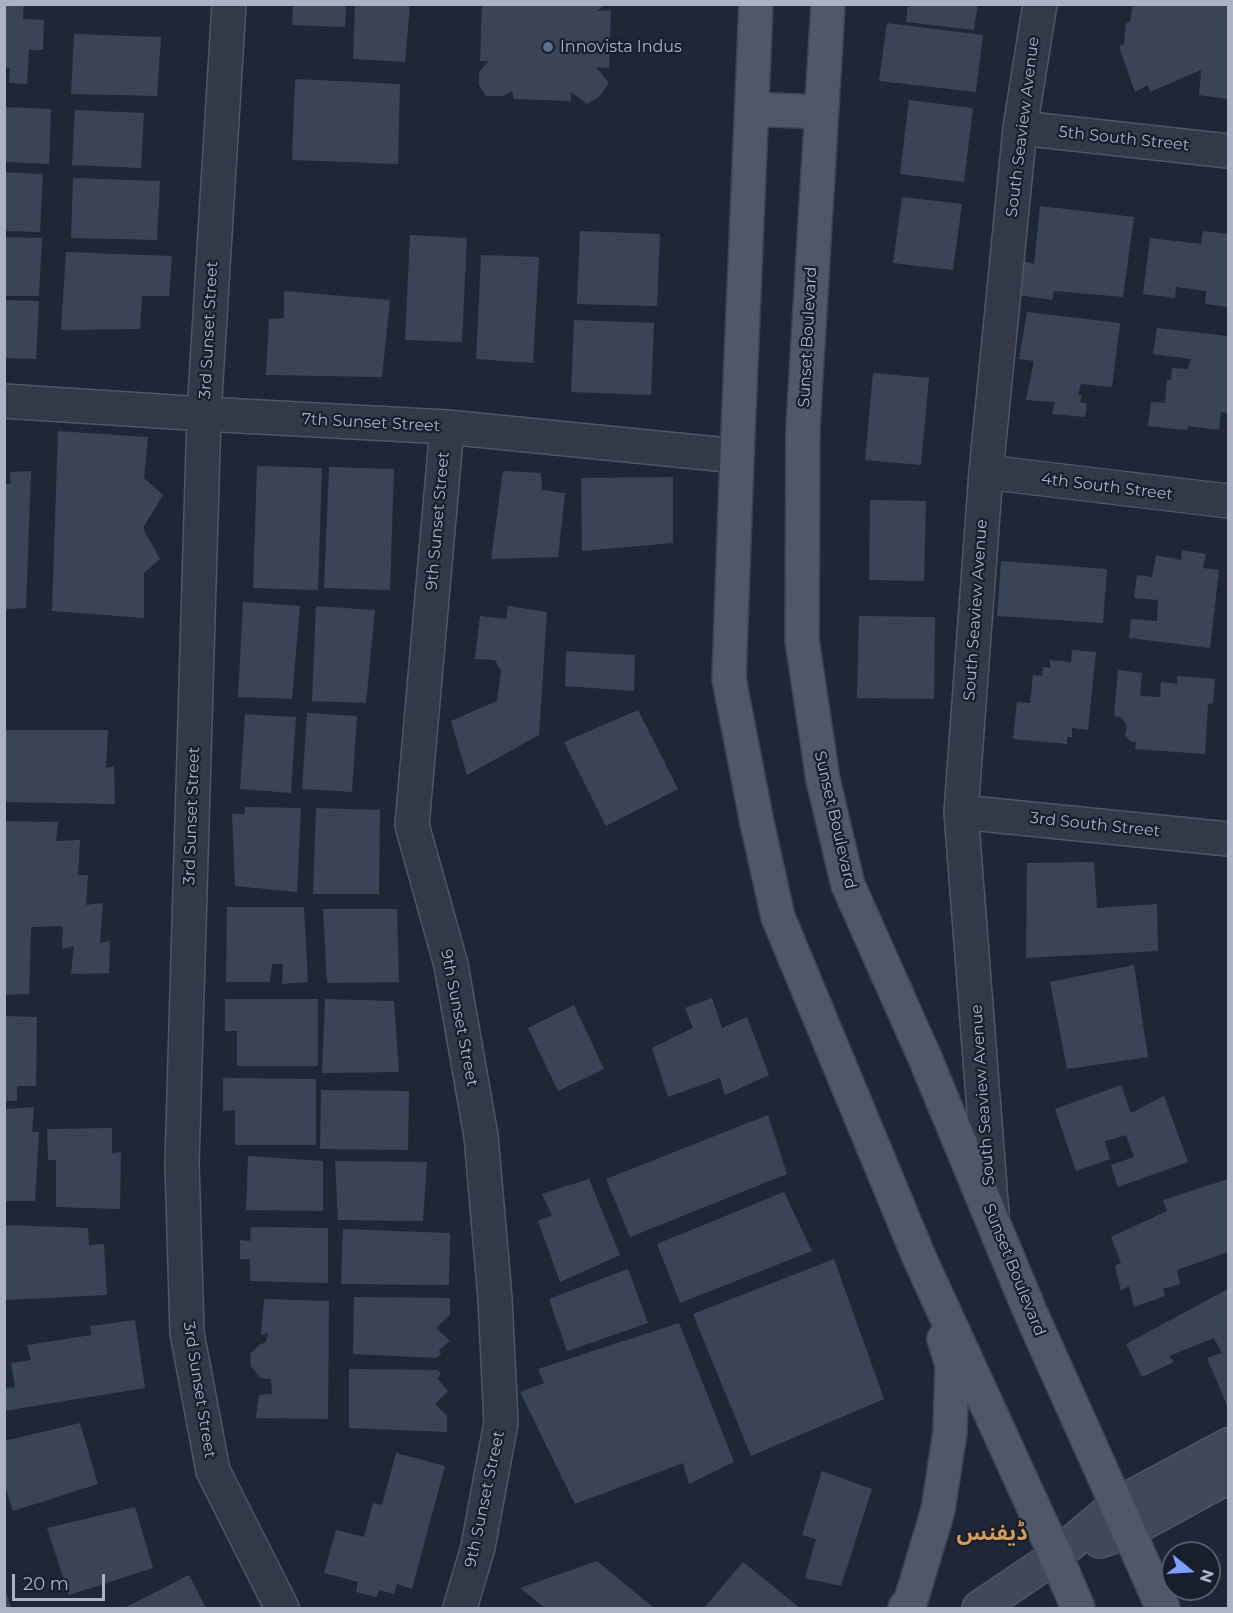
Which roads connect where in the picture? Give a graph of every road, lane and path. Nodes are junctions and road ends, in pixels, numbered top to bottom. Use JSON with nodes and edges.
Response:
{"nodes":[{"id":1,"x":228,"y":4,"type":"edge"},
{"id":2,"x":756,"y":4,"type":"edge"},
{"id":3,"x":828,"y":4,"type":"edge"},
{"id":4,"x":1040,"y":4,"type":"edge"},
{"id":5,"x":752,"y":109,"type":"junction"},
{"id":6,"x":821,"y":112,"type":"junction"},
{"id":7,"x":1020,"y":128,"type":"junction"},
{"id":8,"x":1228,"y":151,"type":"edge"},
{"id":9,"x":4,"y":401,"type":"edge"},
{"id":10,"x":204,"y":414,"type":"junction"},
{"id":11,"x":447,"y":427,"type":"junction"},
{"id":12,"x":737,"y":456,"type":"junction"},
{"id":13,"x":986,"y":472,"type":"junction"},
{"id":14,"x":1228,"y":501,"type":"edge"},
{"id":15,"x":961,"y":812,"type":"junction"},
{"id":16,"x":1228,"y":839,"type":"edge"},
{"id":17,"x":993,"y":1218,"type":"junction"},
{"id":18,"x":919,"y":1257,"type":"junction"},
{"id":19,"x":1228,"y":1445,"type":"edge"},
{"id":20,"x":1228,"y":1477,"type":"edge"},
{"id":21,"x":1122,"y":1518,"type":"junction"},
{"id":22,"x":1056,"y":1556,"type":"junction"},
{"id":23,"x":282,"y":1608,"type":"edge"},
{"id":24,"x":460,"y":1608,"type":"edge"},
{"id":25,"x":905,"y":1608,"type":"edge"},
{"id":26,"x":979,"y":1608,"type":"edge"},
{"id":27,"x":1078,"y":1608,"type":"edge"},
{"id":28,"x":1163,"y":1608,"type":"edge"}],
"edges":[{"from":1,"to":10,"type":"street","name":"3rd Sunset Street"},
{"from":2,"to":5,"type":"main road"},
{"from":3,"to":6,"type":"main road","name":"Sunset Boulevard"},
{"from":4,"to":7,"type":"street","name":"South Seaview Avenue"},
{"from":5,"to":6,"type":"main road"},
{"from":5,"to":12,"type":"main road"},
{"from":6,"to":17,"type":"main road","name":"Sunset Boulevard"},
{"from":7,"to":8,"type":"street","name":"5th South Street"},
{"from":7,"to":13,"type":"street","name":"South Seaview Avenue"},
{"from":9,"to":10,"type":"street","name":"7th Sunset Street"},
{"from":10,"to":11,"type":"street","name":"7th Sunset Street"},
{"from":10,"to":23,"type":"street","name":"3rd Sunset Street"},
{"from":11,"to":12,"type":"street","name":"7th Sunset Street"},
{"from":11,"to":24,"type":"street","name":"9th Sunset Street"},
{"from":12,"to":18,"type":"main road"},
{"from":13,"to":14,"type":"street","name":"4th South Street"},
{"from":13,"to":15,"type":"street","name":"South Seaview Avenue"},
{"from":15,"to":16,"type":"street","name":"3rd South Street"},
{"from":15,"to":17,"type":"street","name":"South Seaview Avenue"},
{"from":17,"to":21,"type":"main road","name":"Sunset Boulevard"},
{"from":18,"to":22,"type":"main road"},
{"from":18,"to":25,"type":"main road"},
{"from":19,"to":21,"type":"main road"},
{"from":20,"to":21,"type":"main road"},
{"from":21,"to":22,"type":"main road"},
{"from":21,"to":28,"type":"main road","name":"Sunset Boulevard"},
{"from":22,"to":26,"type":"main road"},
{"from":22,"to":27,"type":"main road"}]}
